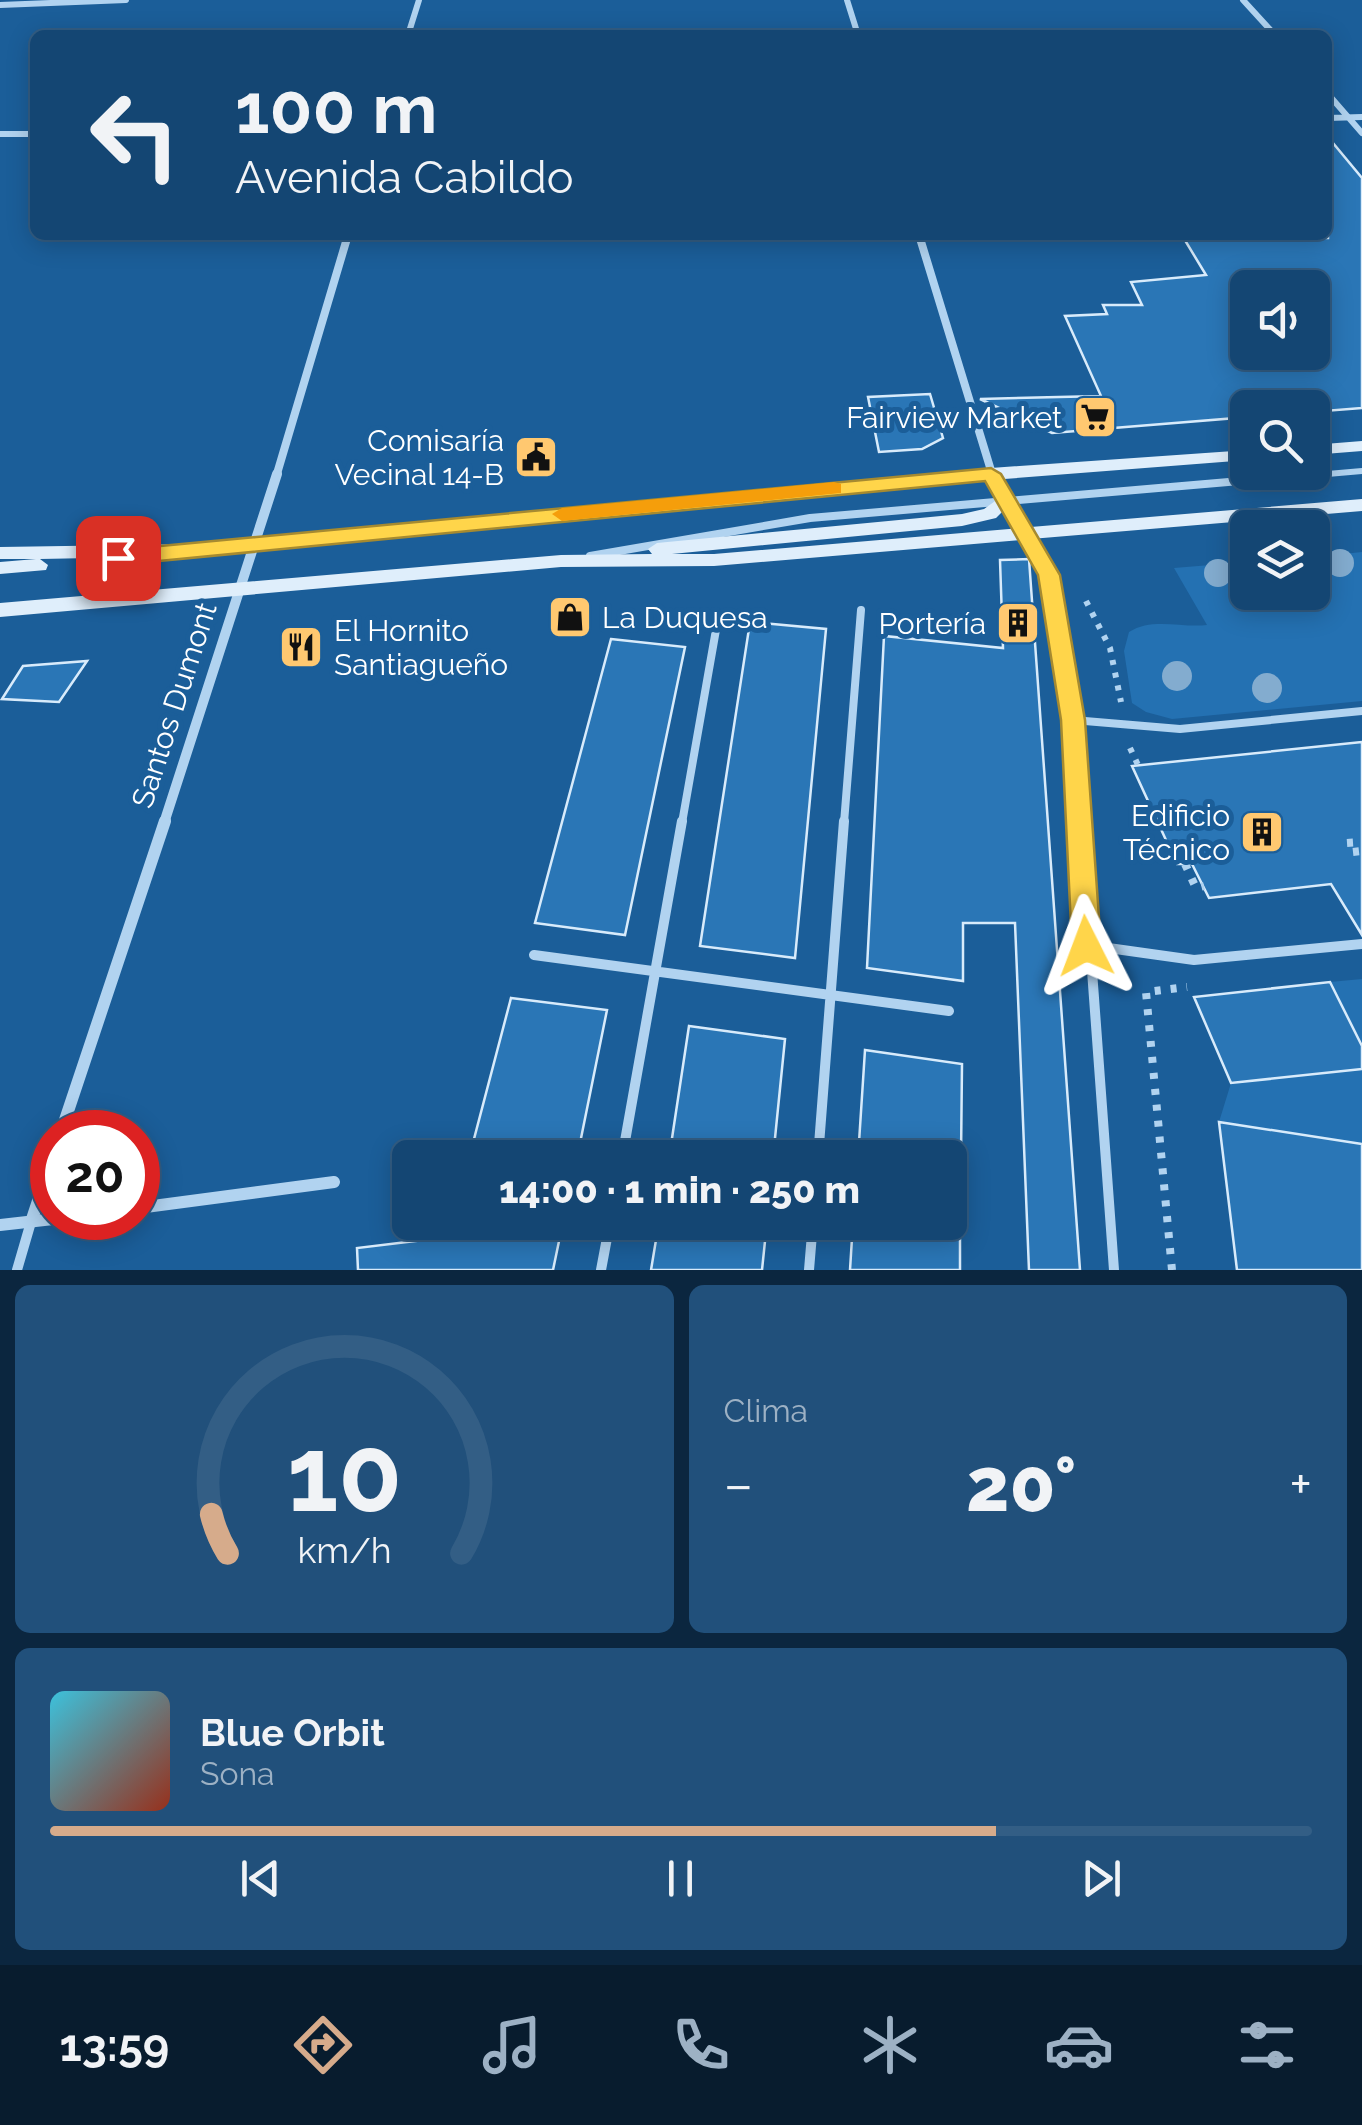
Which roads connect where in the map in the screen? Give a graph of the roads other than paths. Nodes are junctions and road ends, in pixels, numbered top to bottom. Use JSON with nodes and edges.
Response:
{"nodes":[{"id":1,"x":126,"y":0,"type":"edge"},
{"id":2,"x":419,"y":0,"type":"edge"},
{"id":3,"x":846,"y":0,"type":"edge"},
{"id":4,"x":1243,"y":0,"type":"edge"},
{"id":5,"x":0,"y":5,"type":"edge"},
{"id":6,"x":410,"y":30,"type":"edge"},
{"id":7,"x":856,"y":30,"type":"edge"},
{"id":8,"x":1270,"y":30,"type":"edge"},
{"id":9,"x":1332,"y":99,"type":"edge"},
{"id":10,"x":1348,"y":117,"type":"junction"},
{"id":11,"x":1362,"y":117,"type":"edge"},
{"id":12,"x":1332,"y":118,"type":"edge"},
{"id":13,"x":1362,"y":133,"type":"edge"},
{"id":14,"x":0,"y":134,"type":"edge"},
{"id":15,"x":30,"y":134,"type":"edge"},
{"id":16,"x":346,"y":240,"type":"edge"},
{"id":17,"x":921,"y":240,"type":"edge"},
{"id":18,"x":1362,"y":446,"type":"edge"},
{"id":19,"x":1330,"y":449,"type":"edge"},
{"id":20,"x":1230,"y":456,"type":"edge"},
{"id":21,"x":1362,"y":470,"type":"edge"},
{"id":22,"x":991,"y":474,"type":"junction"},
{"id":23,"x":1005,"y":500,"type":"junction"},
{"id":24,"x":1362,"y":505,"type":"edge"},
{"id":25,"x":1025,"y":535,"type":"junction"},
{"id":26,"x":255,"y":544,"type":"junction"},
{"id":27,"x":196,"y":550,"type":"junction"},
{"id":28,"x":0,"y":553,"type":"edge"},
{"id":29,"x":561,"y":560,"type":"junction"},
{"id":30,"x":0,"y":568,"type":"edge"},
{"id":31,"x":242,"y":590,"type":"junction"},
{"id":32,"x":171,"y":596,"type":"junction"},
{"id":33,"x":0,"y":610,"type":"edge"},
{"id":34,"x":862,"y":610,"type":"dead end"},
{"id":35,"x":0,"y":619,"type":"edge"},
{"id":36,"x":717,"y":624,"type":"dead end"},
{"id":37,"x":1362,"y":711,"type":"edge"},
{"id":38,"x":1073,"y":720,"type":"junction"},
{"id":39,"x":1362,"y":944,"type":"edge"},
{"id":40,"x":1086,"y":946,"type":"junction"},
{"id":41,"x":534,"y":955,"type":"dead end"},
{"id":42,"x":655,"y":971,"type":"junction"},
{"id":43,"x":831,"y":995,"type":"junction"},
{"id":44,"x":949,"y":1011,"type":"dead end"},
{"id":45,"x":68,"y":1110,"type":"edge"},
{"id":46,"x":625,"y":1140,"type":"edge"},
{"id":47,"x":819,"y":1140,"type":"edge"},
{"id":48,"x":334,"y":1182,"type":"dead end"},
{"id":49,"x":160,"y":1205,"type":"edge"},
{"id":50,"x":30,"y":1222,"type":"edge"},
{"id":51,"x":0,"y":1225,"type":"edge"},
{"id":52,"x":30,"y":1225,"type":"edge"},
{"id":53,"x":607,"y":1240,"type":"edge"},
{"id":54,"x":812,"y":1240,"type":"edge"},
{"id":55,"x":17,"y":1270,"type":"edge"},
{"id":56,"x":601,"y":1270,"type":"edge"},
{"id":57,"x":810,"y":1270,"type":"edge"},
{"id":58,"x":1114,"y":1270,"type":"edge"}],
"edges":[{"from":1,"to":5,"type":"street"},
{"from":2,"to":6,"type":"street"},
{"from":3,"to":7,"type":"street"},
{"from":4,"to":8,"type":"street"},
{"from":9,"to":10,"type":"street"},
{"from":10,"to":11,"type":"street"},
{"from":10,"to":12,"type":"street"},
{"from":10,"to":13,"type":"street"},
{"from":14,"to":15,"type":"street"},
{"from":16,"to":26,"type":"street","name":"Santos Dumont"},
{"from":17,"to":22,"type":"street"},
{"from":18,"to":19,"type":"main road"},
{"from":20,"to":22,"type":"main road"},
{"from":21,"to":23,"type":"lane"},
{"from":22,"to":23,"type":"street"},
{"from":22,"to":26,"type":"main road"},
{"from":23,"to":25,"type":"lane"},
{"from":23,"to":29,"type":"main road"},
{"from":24,"to":25,"type":"main road"},
{"from":25,"to":29,"type":"main road"},
{"from":25,"to":38,"type":"lane"},
{"from":26,"to":27,"type":"main road"},
{"from":26,"to":31,"type":"street","name":"Santos Dumont"},
{"from":27,"to":28,"type":"main road"},
{"from":27,"to":30,"type":"main road"},
{"from":29,"to":31,"type":"main road"},
{"from":31,"to":32,"type":"main road"},
{"from":31,"to":45,"type":"street","name":"Santos Dumont"},
{"from":32,"to":33,"type":"main road"},
{"from":32,"to":35,"type":"main road"},
{"from":34,"to":43,"type":"lane"},
{"from":36,"to":42,"type":"lane"},
{"from":37,"to":38,"type":"lane"},
{"from":38,"to":40,"type":"lane"},
{"from":39,"to":40,"type":"lane"},
{"from":40,"to":58,"type":"lane"},
{"from":41,"to":42,"type":"lane"},
{"from":42,"to":43,"type":"lane"},
{"from":42,"to":46,"type":"lane"},
{"from":43,"to":44,"type":"lane"},
{"from":43,"to":47,"type":"lane"},
{"from":48,"to":49,"type":"street"},
{"from":50,"to":51,"type":"street"},
{"from":52,"to":55,"type":"lane"},
{"from":53,"to":56,"type":"lane"},
{"from":54,"to":57,"type":"lane"}]}
